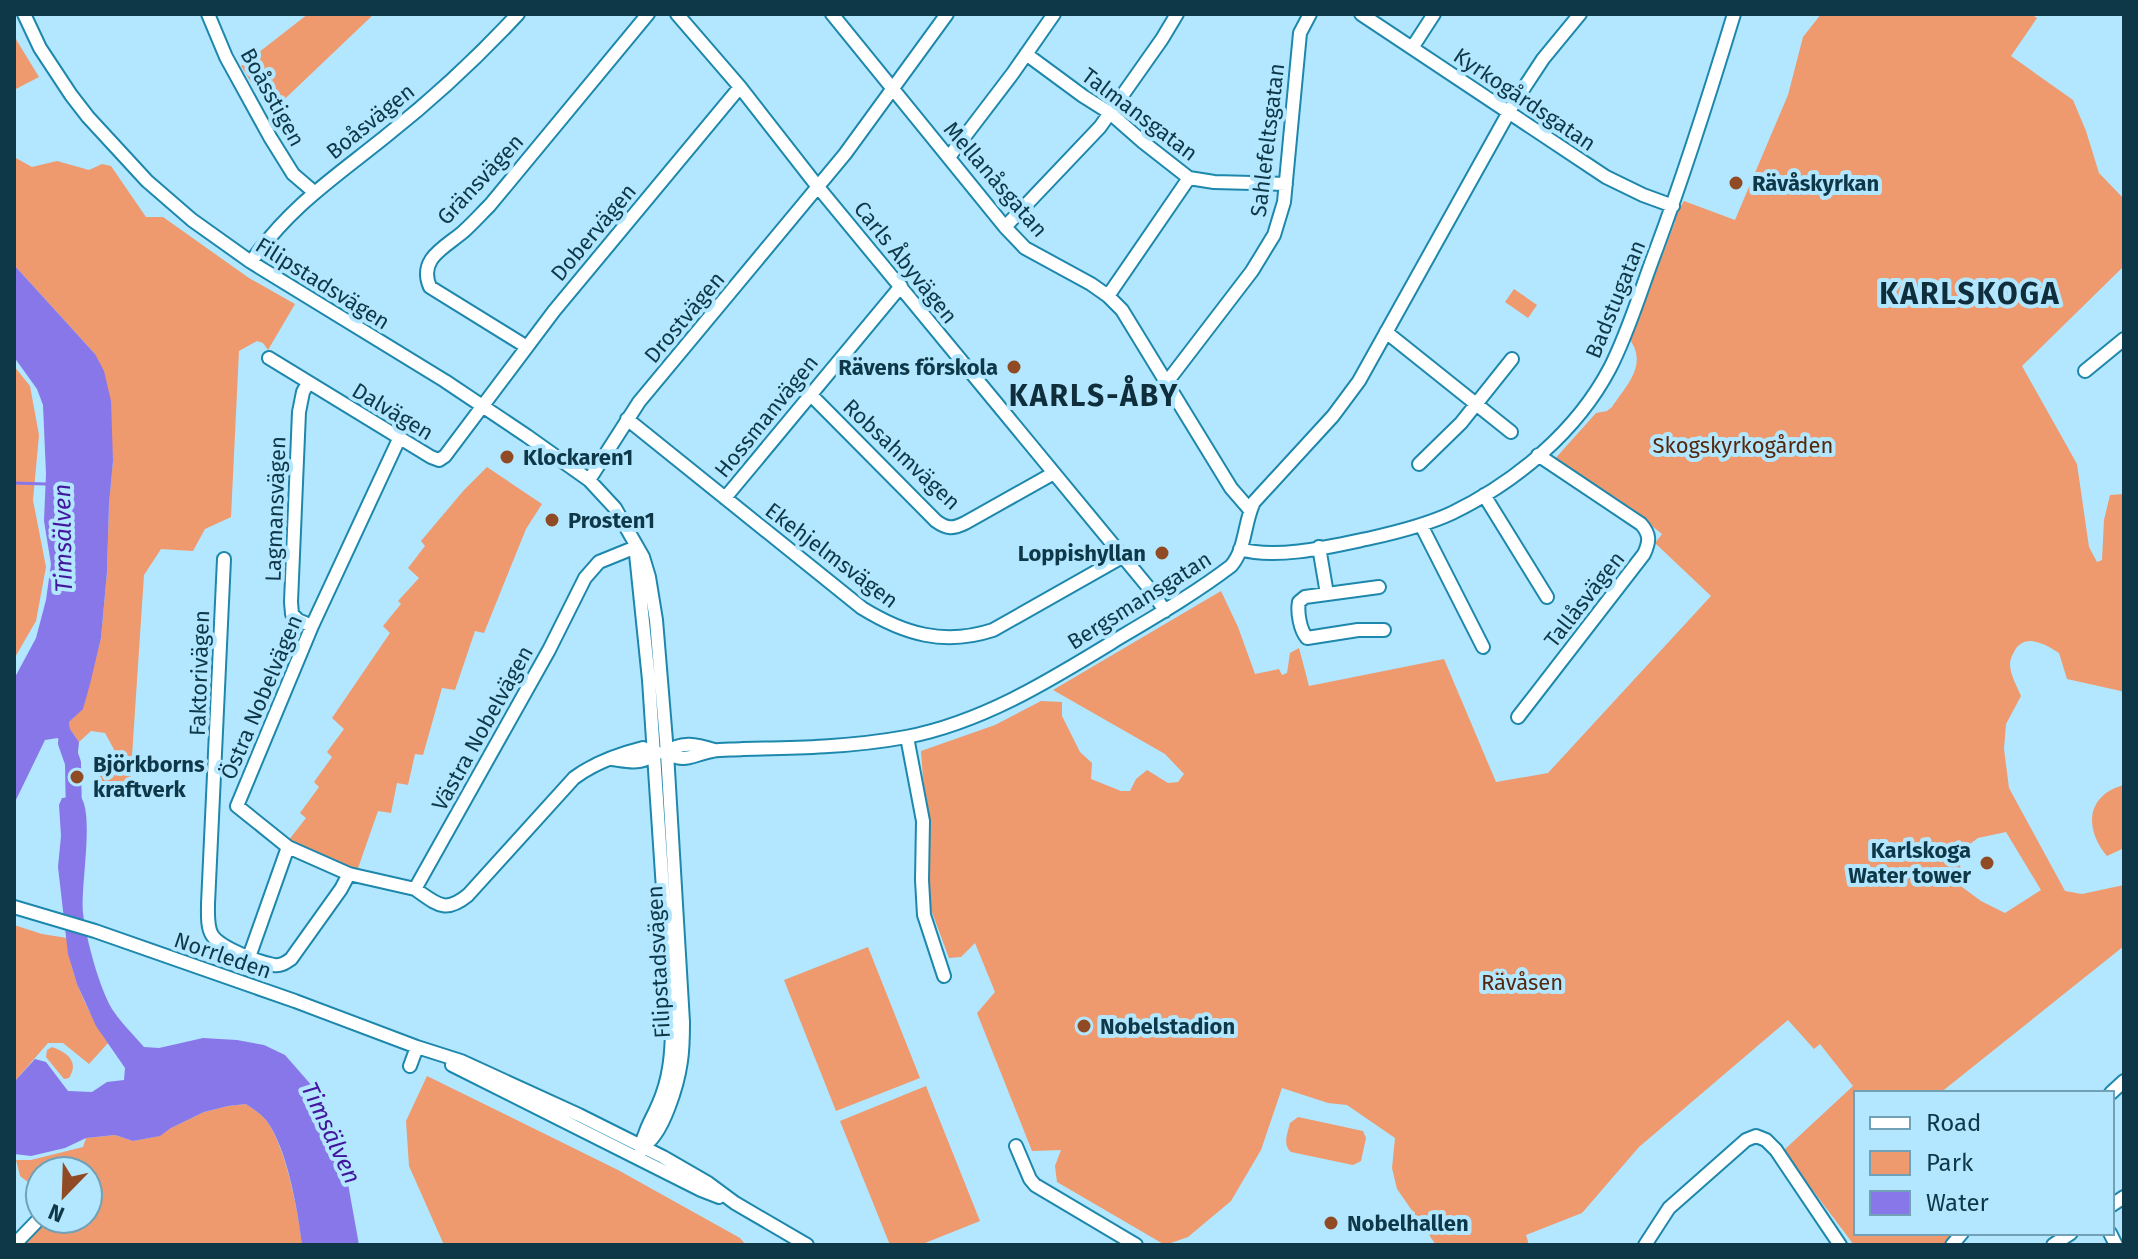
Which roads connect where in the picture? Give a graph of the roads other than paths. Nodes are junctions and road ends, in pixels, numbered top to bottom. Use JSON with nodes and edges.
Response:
{"nodes":[{"id":1,"x":24,"y":14,"type":"edge"},
{"id":2,"x":208,"y":14,"type":"edge"},
{"id":3,"x":518,"y":14,"type":"edge"},
{"id":4,"x":648,"y":14,"type":"edge"},
{"id":5,"x":677,"y":14,"type":"edge"},
{"id":6,"x":832,"y":14,"type":"edge"},
{"id":7,"x":947,"y":14,"type":"edge"},
{"id":8,"x":1054,"y":14,"type":"edge"},
{"id":9,"x":1177,"y":14,"type":"edge"},
{"id":10,"x":1310,"y":14,"type":"edge"},
{"id":11,"x":1361,"y":14,"type":"edge"},
{"id":12,"x":1434,"y":14,"type":"edge"},
{"id":13,"x":1580,"y":14,"type":"edge"},
{"id":14,"x":1734,"y":14,"type":"edge"},
{"id":15,"x":1412,"y":48,"type":"junction"},
{"id":16,"x":1026,"y":54,"type":"junction"},
{"id":17,"x":740,"y":87,"type":"junction"},
{"id":18,"x":893,"y":88,"type":"junction"},
{"id":19,"x":1508,"y":112,"type":"junction"},
{"id":20,"x":1110,"y":113,"type":"junction"},
{"id":21,"x":949,"y":157,"type":"junction"},
{"id":22,"x":1189,"y":178,"type":"junction"},
{"id":23,"x":1286,"y":184,"type":"junction"},
{"id":24,"x":818,"y":187,"type":"junction"},
{"id":25,"x":314,"y":192,"type":"junction"},
{"id":26,"x":1673,"y":206,"type":"junction"},
{"id":27,"x":1005,"y":227,"type":"junction"},
{"id":28,"x":251,"y":262,"type":"junction"},
{"id":29,"x":901,"y":286,"type":"junction"},
{"id":30,"x":1108,"y":296,"type":"junction"},
{"id":31,"x":1386,"y":332,"type":"junction"},
{"id":32,"x":2124,"y":339,"type":"edge"},
{"id":33,"x":527,"y":347,"type":"junction"},
{"id":34,"x":269,"y":358,"type":"dead end"},
{"id":35,"x":1512,"y":359,"type":"dead end"},
{"id":36,"x":2085,"y":371,"type":"dead end"},
{"id":37,"x":1167,"y":382,"type":"junction"},
{"id":38,"x":308,"y":383,"type":"junction"},
{"id":39,"x":810,"y":394,"type":"junction"},
{"id":40,"x":1476,"y":403,"type":"junction"},
{"id":41,"x":482,"y":406,"type":"junction"},
{"id":42,"x":627,"y":419,"type":"junction"},
{"id":43,"x":1511,"y":432,"type":"dead end"},
{"id":44,"x":399,"y":439,"type":"junction"},
{"id":45,"x":1538,"y":455,"type":"junction"},
{"id":46,"x":1419,"y":464,"type":"dead end"},
{"id":47,"x":1054,"y":473,"type":"junction"},
{"id":48,"x":589,"y":480,"type":"junction"},
{"id":49,"x":1484,"y":495,"type":"junction"},
{"id":50,"x":725,"y":498,"type":"junction"},
{"id":51,"x":1250,"y":510,"type":"junction"},
{"id":52,"x":1421,"y":525,"type":"junction"},
{"id":53,"x":636,"y":547,"type":"junction"},
{"id":54,"x":1319,"y":547,"type":"junction"},
{"id":55,"x":1240,"y":549,"type":"junction"},
{"id":56,"x":1122,"y":557,"type":"junction"},
{"id":57,"x":224,"y":559,"type":"dead end"},
{"id":58,"x":1379,"y":587,"type":"dead end"},
{"id":59,"x":1327,"y":594,"type":"junction"},
{"id":60,"x":1547,"y":597,"type":"dead end"},
{"id":61,"x":1165,"y":611,"type":"junction"},
{"id":62,"x":312,"y":626,"type":"junction"},
{"id":63,"x":1384,"y":630,"type":"dead end"},
{"id":64,"x":1483,"y":647,"type":"dead end"},
{"id":65,"x":1518,"y":717,"type":"dead end"},
{"id":66,"x":907,"y":737,"type":"junction"},
{"id":67,"x":660,"y":753,"type":"junction"},
{"id":68,"x":214,"y":803,"type":"junction"},
{"id":69,"x":237,"y":806,"type":"junction"},
{"id":70,"x":288,"y":847,"type":"junction"},
{"id":71,"x":349,"y":874,"type":"junction"},
{"id":72,"x":415,"y":889,"type":"junction"},
{"id":73,"x":14,"y":907,"type":"edge"},
{"id":74,"x":249,"y":957,"type":"junction"},
{"id":75,"x":944,"y":976,"type":"dead end"},
{"id":76,"x":417,"y":1047,"type":"junction"},
{"id":77,"x":410,"y":1066,"type":"dead end"},
{"id":78,"x":1016,"y":1146,"type":"dead end"},
{"id":79,"x":641,"y":1152,"type":"junction"},
{"id":80,"x":807,"y":1245,"type":"edge"},
{"id":81,"x":1136,"y":1245,"type":"edge"},
{"id":82,"x":1645,"y":1245,"type":"edge"},
{"id":83,"x":1840,"y":1245,"type":"edge"}],
"edges":[{"from":1,"to":28,"type":"street","name":"Filipstadsvägen"},
{"from":2,"to":25,"type":"street","name":"Boåsstigen"},
{"from":3,"to":25,"type":"street","name":"Boåsvägen"},
{"from":4,"to":33,"type":"street","name":"Gränsvägen"},
{"from":5,"to":17,"type":"street","name":"Carls Åbyvägen"},
{"from":6,"to":18,"type":"street","name":"Mellanåsgatan"},
{"from":7,"to":18,"type":"street","name":"Drostvägen"},
{"from":8,"to":16,"type":"street"},
{"from":9,"to":20,"type":"street"},
{"from":10,"to":23,"type":"street","name":"Sahlefeltsgatan"},
{"from":11,"to":15,"type":"street","name":"Kyrkogårdsgatan"},
{"from":12,"to":15,"type":"street"},
{"from":13,"to":19,"type":"street","name":"Bergsmansgatan"},
{"from":14,"to":26,"type":"street","name":"Badstugatan"},
{"from":15,"to":19,"type":"street","name":"Kyrkogårdsgatan"},
{"from":16,"to":20,"type":"street","name":"Talmansgatan"},
{"from":16,"to":21,"type":"street"},
{"from":17,"to":24,"type":"street","name":"Carls Åbyvägen"},
{"from":17,"to":33,"type":"street","name":"Dobervägen"},
{"from":18,"to":21,"type":"street","name":"Mellanåsgatan"},
{"from":18,"to":24,"type":"street","name":"Drostvägen"},
{"from":19,"to":26,"type":"street","name":"Kyrkogårdsgatan"},
{"from":19,"to":31,"type":"street","name":"Bergsmansgatan"},
{"from":20,"to":22,"type":"street","name":"Talmansgatan"},
{"from":20,"to":27,"type":"street"},
{"from":21,"to":27,"type":"street","name":"Mellanåsgatan"},
{"from":22,"to":23,"type":"street","name":"Talmansgatan"},
{"from":22,"to":30,"type":"street"},
{"from":23,"to":37,"type":"street","name":"Sahlefeltsgatan"},
{"from":24,"to":29,"type":"street","name":"Carls Åbyvägen"},
{"from":24,"to":42,"type":"street","name":"Drostvägen"},
{"from":25,"to":28,"type":"street","name":"Boåsvägen"},
{"from":26,"to":45,"type":"street","name":"Badstugatan"},
{"from":27,"to":30,"type":"street","name":"Mellanåsgatan"},
{"from":28,"to":41,"type":"street","name":"Filipstadsvägen"},
{"from":29,"to":39,"type":"street","name":"Hossmanvägen"},
{"from":29,"to":47,"type":"street","name":"Carls Åbyvägen"},
{"from":30,"to":37,"type":"street","name":"Mellanåsgatan"},
{"from":31,"to":40,"type":"street"},
{"from":31,"to":51,"type":"street","name":"Bergsmansgatan"},
{"from":32,"to":36,"type":"street"},
{"from":33,"to":41,"type":"street","name":"Dobervägen"},
{"from":34,"to":38,"type":"street","name":"Dalvägen"},
{"from":35,"to":40,"type":"street"},
{"from":37,"to":51,"type":"street","name":"Mellanåsgatan"},
{"from":38,"to":44,"type":"street","name":"Dalvägen"},
{"from":38,"to":62,"type":"street","name":"Lagmansvägen"},
{"from":39,"to":47,"type":"street","name":"Robsahmvägen"},
{"from":39,"to":50,"type":"street","name":"Hossmanvägen"},
{"from":40,"to":43,"type":"street"},
{"from":40,"to":46,"type":"street"},
{"from":41,"to":44,"type":"street","name":"Dalvägen"},
{"from":41,"to":48,"type":"street","name":"Filipstadsvägen"},
{"from":42,"to":48,"type":"street","name":"Drostvägen"},
{"from":42,"to":50,"type":"street","name":"Ekehjelmsvägen"},
{"from":44,"to":62,"type":"street","name":"Östra Nobelvägen"},
{"from":45,"to":49,"type":"street","name":"Badstugatan"},
{"from":45,"to":65,"type":"street","name":"Tallåsvägen"},
{"from":47,"to":56,"type":"street","name":"Carls Åbyvägen"},
{"from":48,"to":53,"type":"street","name":"Filipstadsvägen"},
{"from":49,"to":52,"type":"street","name":"Badstugatan"},
{"from":49,"to":60,"type":"street"},
{"from":50,"to":56,"type":"street","name":"Ekehjelmsvägen"},
{"from":51,"to":55,"type":"street","name":"Bergsmansgatan"},
{"from":52,"to":54,"type":"street","name":"Badstugatan"},
{"from":52,"to":64,"type":"street"},
{"from":53,"to":67,"type":"street","name":"Filipstadsvägen"},
{"from":53,"to":72,"type":"street","name":"Västra Nobelvägen"},
{"from":54,"to":55,"type":"street","name":"Badstugatan"},
{"from":54,"to":59,"type":"street"},
{"from":55,"to":61,"type":"street","name":"Bergsmansgatan"},
{"from":56,"to":61,"type":"street","name":"Carls Åbyvägen"},
{"from":57,"to":68,"type":"street","name":"Faktorivägen"},
{"from":58,"to":59,"type":"street"},
{"from":59,"to":63,"type":"street"},
{"from":61,"to":66,"type":"street","name":"Bergsmansgatan"},
{"from":62,"to":69,"type":"street","name":"Östra Nobelvägen"},
{"from":66,"to":67,"type":"street","name":"Bergsmansgatan"},
{"from":66,"to":75,"type":"street"},
{"from":67,"to":72,"type":"street","name":"Bergsmansgatan"},
{"from":67,"to":79,"type":"street","name":"Filipstadsvägen"},
{"from":68,"to":69,"type":"street"},
{"from":68,"to":74,"type":"street","name":"Faktorivägen"},
{"from":69,"to":70,"type":"street","name":"Östra Nobelvägen"},
{"from":70,"to":71,"type":"street"},
{"from":70,"to":74,"type":"street"},
{"from":71,"to":72,"type":"street"},
{"from":71,"to":74,"type":"street"},
{"from":73,"to":76,"type":"street","name":"Norrleden"},
{"from":76,"to":77,"type":"street"},
{"from":76,"to":79,"type":"street","name":"Norrleden"},
{"from":78,"to":81,"type":"street"},
{"from":79,"to":80,"type":"street","name":"Norrleden"},
{"from":82,"to":83,"type":"street"}]}
